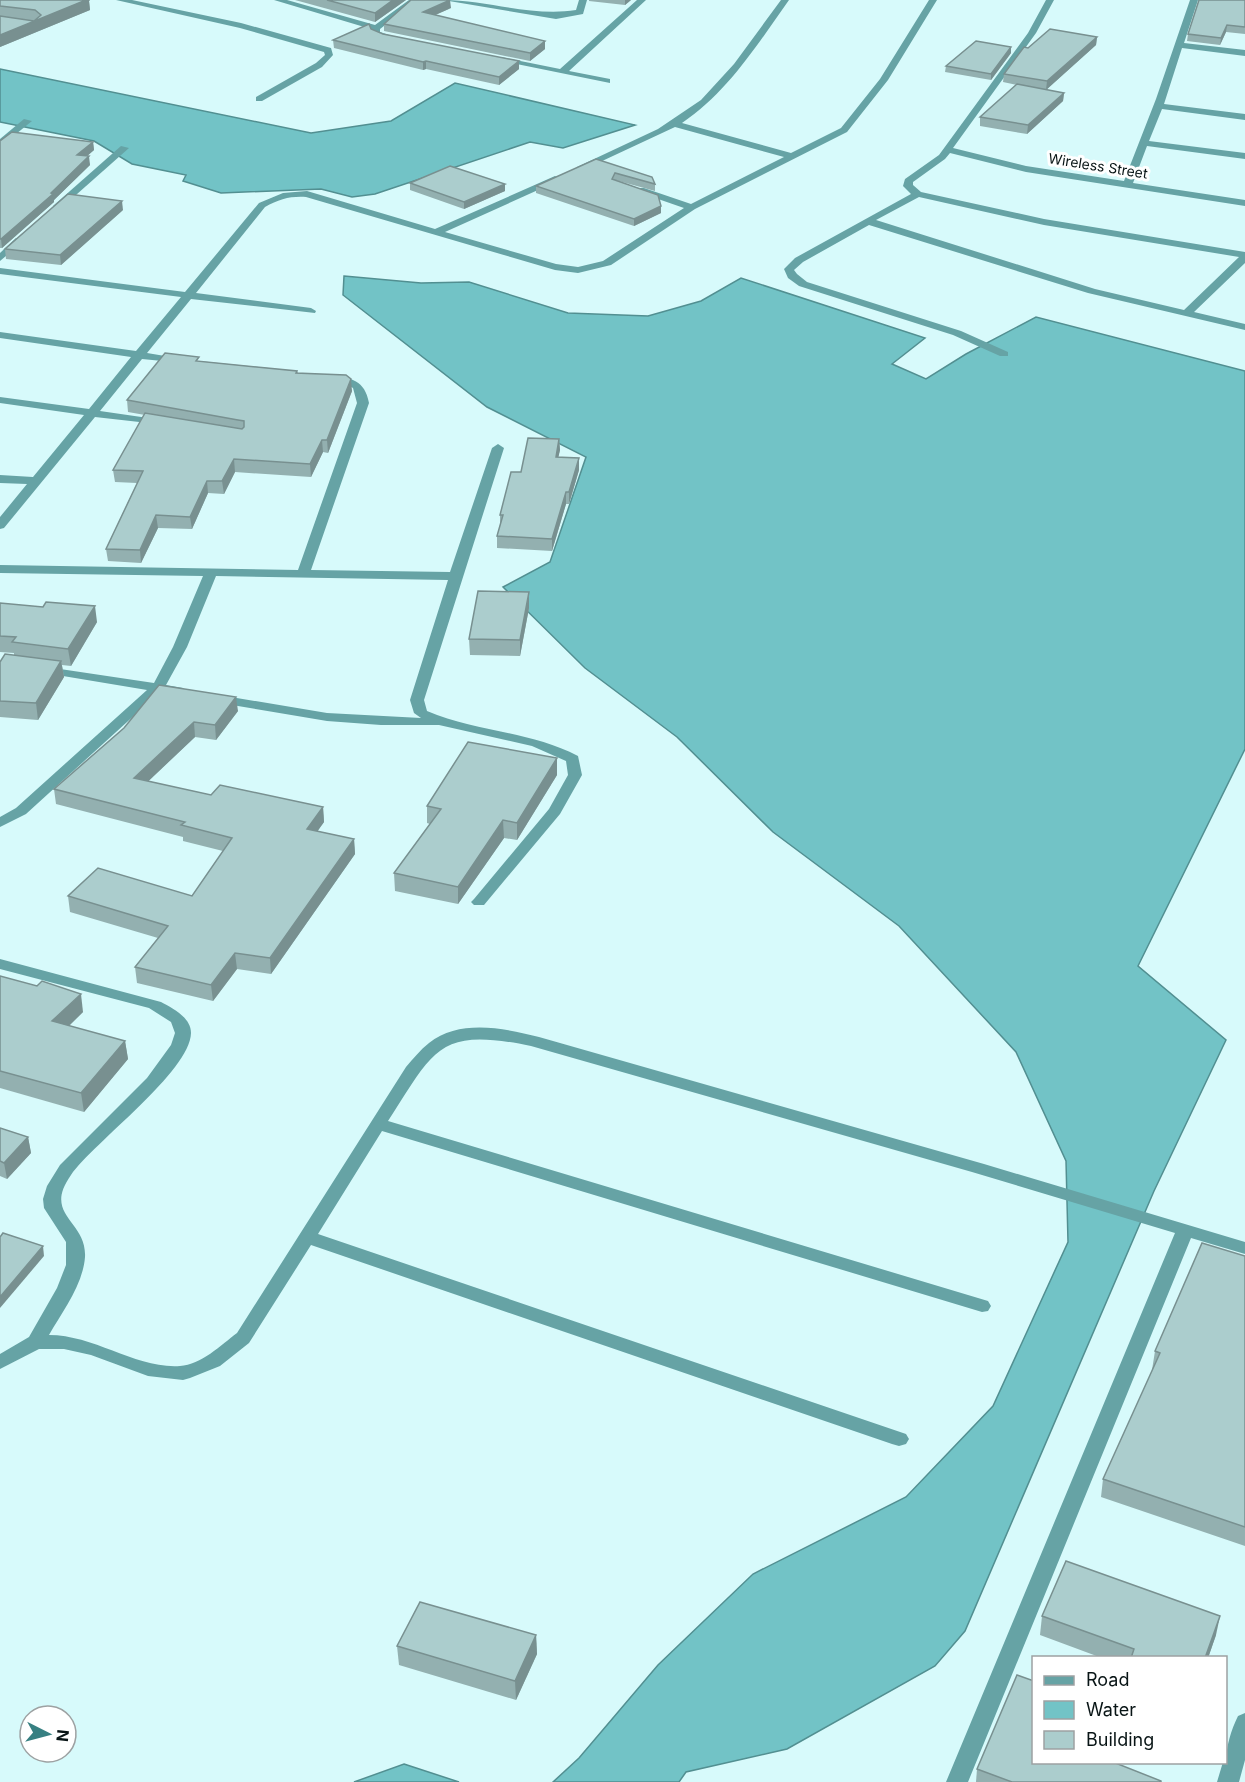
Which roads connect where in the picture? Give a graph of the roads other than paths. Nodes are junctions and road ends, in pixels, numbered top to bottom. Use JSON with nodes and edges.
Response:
{"nodes":[{"id":1,"x":120,"y":0,"type":"edge"},
{"id":2,"x":158,"y":0,"type":"edge"},
{"id":3,"x":278,"y":0,"type":"edge"},
{"id":4,"x":414,"y":0,"type":"edge"},
{"id":5,"x":447,"y":0,"type":"edge"},
{"id":6,"x":583,"y":0,"type":"edge"},
{"id":7,"x":642,"y":0,"type":"edge"},
{"id":8,"x":785,"y":0,"type":"edge"},
{"id":9,"x":933,"y":0,"type":"edge"},
{"id":10,"x":1050,"y":0,"type":"edge"},
{"id":11,"x":1194,"y":0,"type":"edge"},
{"id":12,"x":150,"y":6,"type":"junction"},
{"id":13,"x":376,"y":28,"type":"junction"},
{"id":14,"x":398,"y":40,"type":"edge"},
{"id":15,"x":1179,"y":45,"type":"junction"},
{"id":16,"x":1245,"y":53,"type":"edge"},
{"id":17,"x":492,"y":58,"type":"edge"},
{"id":18,"x":562,"y":72,"type":"junction"},
{"id":19,"x":607,"y":81,"type":"dead end"},
{"id":20,"x":259,"y":99,"type":"dead end"},
{"id":21,"x":1159,"y":106,"type":"junction"},
{"id":22,"x":1245,"y":117,"type":"edge"},
{"id":23,"x":27,"y":121,"type":"dead end"},
{"id":24,"x":675,"y":124,"type":"junction"},
{"id":25,"x":1144,"y":143,"type":"junction"},
{"id":26,"x":0,"y":144,"type":"edge"},
{"id":27,"x":124,"y":148,"type":"dead end"},
{"id":28,"x":948,"y":150,"type":"junction"},
{"id":29,"x":792,"y":156,"type":"junction"},
{"id":30,"x":1245,"y":156,"type":"edge"},
{"id":31,"x":576,"y":170,"type":"edge"},
{"id":32,"x":566,"y":174,"type":"edge"},
{"id":33,"x":1128,"y":184,"type":"junction"},
{"id":34,"x":629,"y":187,"type":"edge"},
{"id":35,"x":918,"y":194,"type":"junction"},
{"id":36,"x":1245,"y":203,"type":"edge"},
{"id":37,"x":692,"y":207,"type":"junction"},
{"id":38,"x":44,"y":219,"type":"edge"},
{"id":39,"x":868,"y":221,"type":"junction"},
{"id":40,"x":436,"y":232,"type":"junction"},
{"id":41,"x":27,"y":234,"type":"edge"},
{"id":42,"x":1245,"y":256,"type":"edge"},
{"id":43,"x":0,"y":258,"type":"edge"},
{"id":44,"x":0,"y":272,"type":"edge"},
{"id":45,"x":186,"y":296,"type":"junction"},
{"id":46,"x":311,"y":311,"type":"dead end"},
{"id":47,"x":1187,"y":313,"type":"junction"},
{"id":48,"x":1245,"y":327,"type":"edge"},
{"id":49,"x":0,"y":335,"type":"edge"},
{"id":50,"x":1004,"y":354,"type":"dead end"},
{"id":51,"x":138,"y":356,"type":"junction"},
{"id":52,"x":194,"y":363,"type":"edge"},
{"id":53,"x":318,"y":376,"type":"edge"},
{"id":54,"x":0,"y":400,"type":"edge"},
{"id":55,"x":94,"y":411,"type":"junction"},
{"id":56,"x":172,"y":425,"type":"edge"},
{"id":57,"x":498,"y":448,"type":"dead end"},
{"id":58,"x":0,"y":478,"type":"edge"},
{"id":59,"x":37,"y":481,"type":"junction"},
{"id":60,"x":0,"y":525,"type":"edge"},
{"id":61,"x":0,"y":569,"type":"edge"},
{"id":62,"x":211,"y":572,"type":"junction"},
{"id":63,"x":303,"y":574,"type":"junction"},
{"id":64,"x":455,"y":576,"type":"junction"},
{"id":65,"x":30,"y":667,"type":"edge"},
{"id":66,"x":159,"y":687,"type":"junction"},
{"id":67,"x":437,"y":722,"type":"junction"},
{"id":68,"x":0,"y":823,"type":"edge"},
{"id":69,"x":479,"y":902,"type":"dead end"},
{"id":70,"x":0,"y":964,"type":"edge"},
{"id":71,"x":378,"y":1124,"type":"junction"},
{"id":72,"x":1185,"y":1230,"type":"junction"},
{"id":73,"x":307,"y":1237,"type":"junction"},
{"id":74,"x":1245,"y":1248,"type":"edge"},
{"id":75,"x":982,"y":1306,"type":"dead end"},
{"id":76,"x":36,"y":1342,"type":"junction"},
{"id":77,"x":0,"y":1362,"type":"edge"},
{"id":78,"x":899,"y":1439,"type":"dead end"},
{"id":79,"x":1245,"y":1722,"type":"edge"},
{"id":80,"x":957,"y":1782,"type":"edge"},
{"id":81,"x":1228,"y":1782,"type":"edge"}],
"edges":[{"from":1,"to":12,"type":"street"},
{"from":2,"to":12,"type":"street"},
{"from":3,"to":13,"type":"street"},
{"from":4,"to":13,"type":"street"},
{"from":5,"to":6,"type":"street"},
{"from":7,"to":18,"type":"street"},
{"from":8,"to":24,"type":"street"},
{"from":9,"to":29,"type":"street"},
{"from":10,"to":28,"type":"street"},
{"from":11,"to":15,"type":"street"},
{"from":12,"to":20,"type":"street"},
{"from":13,"to":14,"type":"street"},
{"from":15,"to":16,"type":"street"},
{"from":15,"to":21,"type":"street"},
{"from":17,"to":18,"type":"street"},
{"from":18,"to":19,"type":"street"},
{"from":21,"to":22,"type":"street"},
{"from":21,"to":25,"type":"street"},
{"from":23,"to":26,"type":"street"},
{"from":24,"to":29,"type":"street"},
{"from":24,"to":31,"type":"street"},
{"from":25,"to":30,"type":"street"},
{"from":25,"to":33,"type":"street"},
{"from":27,"to":38,"type":"street"},
{"from":28,"to":33,"type":"street","name":"Wireless Street"},
{"from":28,"to":35,"type":"street"},
{"from":29,"to":37,"type":"street"},
{"from":32,"to":40,"type":"street"},
{"from":33,"to":36,"type":"street","name":"Wireless Street"},
{"from":34,"to":37,"type":"street"},
{"from":35,"to":39,"type":"street"},
{"from":35,"to":42,"type":"street"},
{"from":37,"to":40,"type":"street"},
{"from":39,"to":47,"type":"street"},
{"from":39,"to":50,"type":"street"},
{"from":40,"to":45,"type":"street"},
{"from":41,"to":43,"type":"street"},
{"from":42,"to":47,"type":"street"},
{"from":44,"to":45,"type":"street"},
{"from":45,"to":46,"type":"street"},
{"from":45,"to":51,"type":"street"},
{"from":47,"to":48,"type":"street"},
{"from":49,"to":51,"type":"street"},
{"from":51,"to":52,"type":"street"},
{"from":51,"to":55,"type":"street"},
{"from":53,"to":63,"type":"street"},
{"from":54,"to":55,"type":"street"},
{"from":55,"to":56,"type":"street"},
{"from":55,"to":59,"type":"street"},
{"from":57,"to":64,"type":"street"},
{"from":58,"to":59,"type":"street"},
{"from":59,"to":60,"type":"street"},
{"from":61,"to":62,"type":"street"},
{"from":62,"to":63,"type":"street"},
{"from":62,"to":66,"type":"street"},
{"from":63,"to":64,"type":"street"},
{"from":64,"to":67,"type":"street"},
{"from":65,"to":66,"type":"street"},
{"from":66,"to":67,"type":"street"},
{"from":66,"to":68,"type":"street"},
{"from":67,"to":69,"type":"street"},
{"from":70,"to":76,"type":"street"},
{"from":71,"to":72,"type":"street"},
{"from":71,"to":73,"type":"street"},
{"from":71,"to":75,"type":"street"},
{"from":72,"to":74,"type":"street"},
{"from":72,"to":80,"type":"street"},
{"from":73,"to":76,"type":"street"},
{"from":73,"to":78,"type":"street"},
{"from":76,"to":77,"type":"street"},
{"from":79,"to":81,"type":"street"}]}
